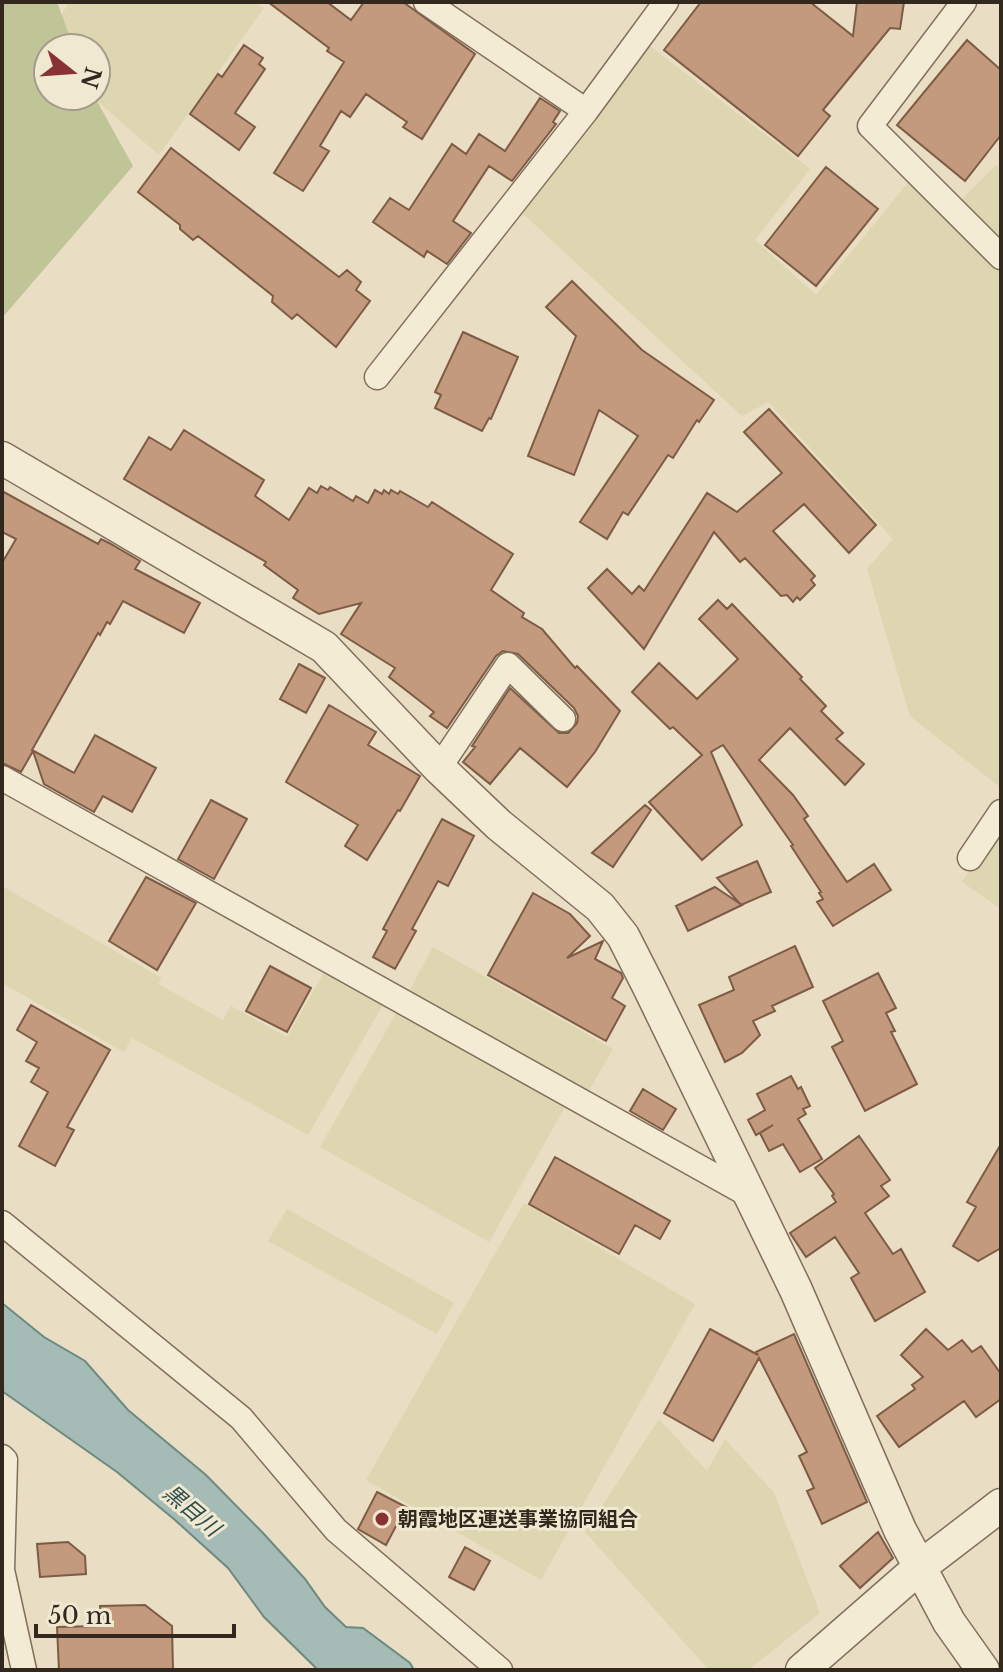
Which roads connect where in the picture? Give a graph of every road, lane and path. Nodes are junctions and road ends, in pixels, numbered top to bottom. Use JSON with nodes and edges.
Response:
{"nodes":[{"id":1,"x":426,"y":2,"type":"edge"},
{"id":2,"x":666,"y":2,"type":"edge"},
{"id":3,"x":964,"y":2,"type":"edge"},
{"id":4,"x":586,"y":111,"type":"junction"},
{"id":5,"x":1001,"y":257,"type":"edge"},
{"id":6,"x":377,"y":377,"type":"dead end"},
{"id":7,"x":2,"y":458,"type":"edge"},
{"id":8,"x":563,"y":719,"type":"dead end"},
{"id":9,"x":439,"y":768,"type":"junction"},
{"id":10,"x":2,"y":778,"type":"edge"},
{"id":11,"x":1001,"y":812,"type":"edge"},
{"id":12,"x":970,"y":858,"type":"dead end"},
{"id":13,"x":749,"y":1195,"type":"junction"},
{"id":14,"x":2,"y":1223,"type":"edge"},
{"id":15,"x":2,"y":1457,"type":"edge"},
{"id":16,"x":1001,"y":1505,"type":"edge"},
{"id":17,"x":920,"y":1567,"type":"junction"},
{"id":18,"x":2,"y":1570,"type":"edge"},
{"id":19,"x":24,"y":1670,"type":"edge"},
{"id":20,"x":500,"y":1670,"type":"edge"},
{"id":21,"x":802,"y":1670,"type":"edge"},
{"id":22,"x":983,"y":1670,"type":"edge"}],
"edges":[{"from":1,"to":4,"type":"street"},
{"from":2,"to":4,"type":"street"},
{"from":3,"to":5,"type":"street"},
{"from":4,"to":6,"type":"street"},
{"from":7,"to":9,"type":"street"},
{"from":8,"to":9,"type":"street"},
{"from":9,"to":13,"type":"street"},
{"from":10,"to":13,"type":"street"},
{"from":11,"to":12,"type":"street"},
{"from":13,"to":17,"type":"street"},
{"from":14,"to":20,"type":"street"},
{"from":15,"to":18,"type":"street"},
{"from":16,"to":17,"type":"street"},
{"from":17,"to":21,"type":"street"},
{"from":17,"to":22,"type":"street"},
{"from":18,"to":19,"type":"street"}]}
